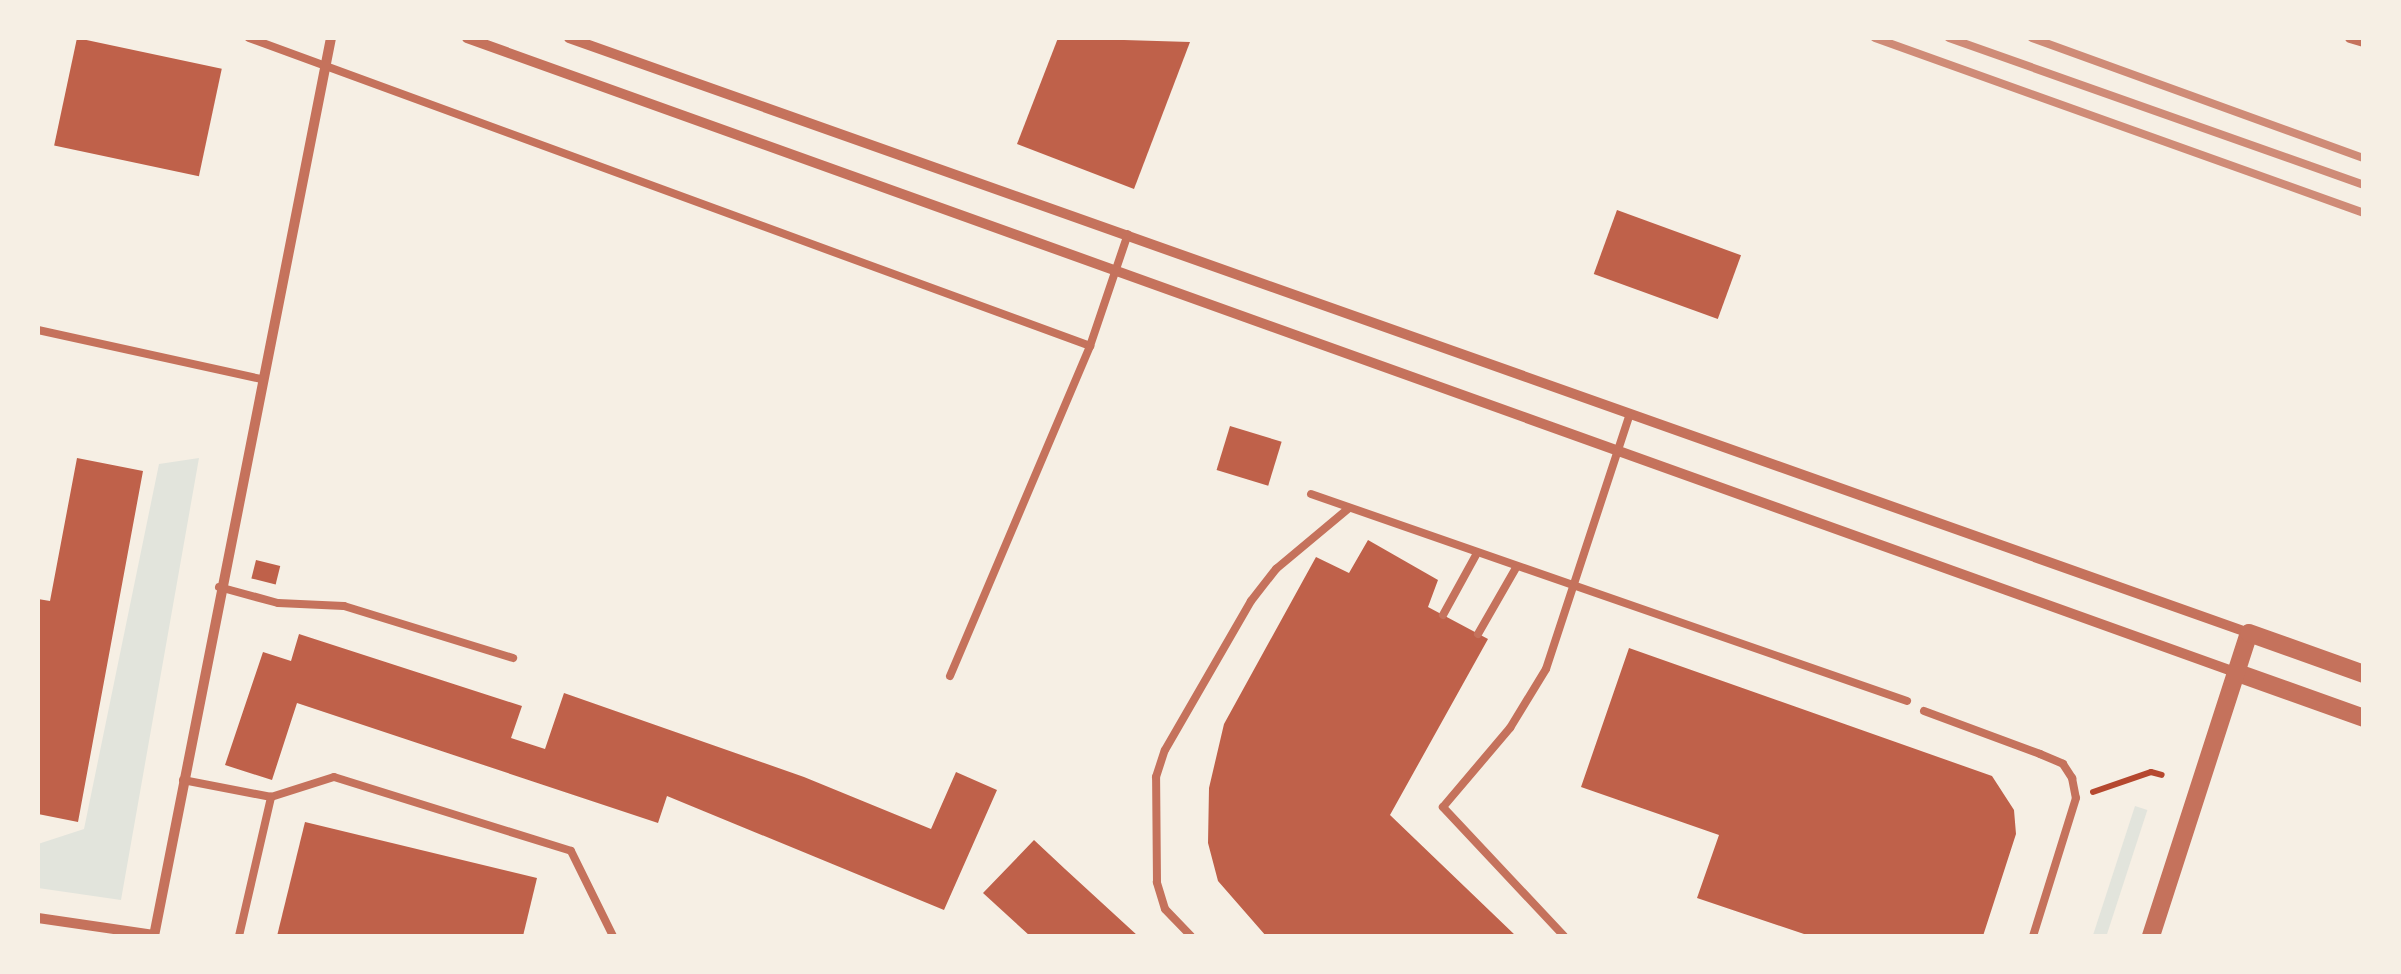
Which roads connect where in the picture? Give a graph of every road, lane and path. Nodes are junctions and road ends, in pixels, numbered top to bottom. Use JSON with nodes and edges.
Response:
{"nodes":[{"id":1,"x":249,"y":38,"type":"edge"},
{"id":2,"x":331,"y":38,"type":"edge"},
{"id":3,"x":467,"y":38,"type":"edge"},
{"id":4,"x":569,"y":38,"type":"edge"},
{"id":5,"x":2350,"y":38,"type":"edge"},
{"id":6,"x":2364,"y":42,"type":"edge"},
{"id":7,"x":325,"y":62,"type":"junction"},
{"id":8,"x":1128,"y":234,"type":"junction"},
{"id":9,"x":1116,"y":270,"type":"junction"},
{"id":10,"x":38,"y":330,"type":"edge"},
{"id":11,"x":1090,"y":346,"type":"junction"},
{"id":12,"x":261,"y":378,"type":"junction"},
{"id":13,"x":1630,"y":412,"type":"junction"},
{"id":14,"x":1618,"y":451,"type":"junction"},
{"id":15,"x":1311,"y":494,"type":"dead end"},
{"id":16,"x":1349,"y":508,"type":"junction"},
{"id":17,"x":1476,"y":555,"type":"junction"},
{"id":18,"x":1516,"y":568,"type":"junction"},
{"id":19,"x":1576,"y":582,"type":"junction"},
{"id":20,"x":219,"y":587,"type":"junction"},
{"id":21,"x":1442,"y":615,"type":"dead end"},
{"id":22,"x":2249,"y":633,"type":"junction"},
{"id":23,"x":1478,"y":634,"type":"dead end"},
{"id":24,"x":513,"y":658,"type":"dead end"},
{"id":25,"x":2235,"y":672,"type":"junction"},
{"id":26,"x":2364,"y":674,"type":"edge"},
{"id":27,"x":950,"y":676,"type":"dead end"},
{"id":28,"x":1907,"y":701,"type":"dead end"},
{"id":29,"x":1924,"y":712,"type":"dead end"},
{"id":30,"x":2364,"y":718,"type":"edge"},
{"id":31,"x":2162,"y":775,"type":"dead end"},
{"id":32,"x":183,"y":780,"type":"junction"},
{"id":33,"x":271,"y":798,"type":"junction"},
{"id":34,"x":2076,"y":798,"type":"junction"},
{"id":35,"x":38,"y":918,"type":"edge"},
{"id":36,"x":154,"y":936,"type":"edge"},
{"id":37,"x":239,"y":936,"type":"edge"},
{"id":38,"x":613,"y":936,"type":"edge"},
{"id":39,"x":1191,"y":936,"type":"edge"},
{"id":40,"x":1564,"y":936,"type":"edge"},
{"id":41,"x":2033,"y":936,"type":"edge"},
{"id":42,"x":2150,"y":936,"type":"edge"}],
"edges":[{"from":1,"to":7,"type":"lane"},
{"from":2,"to":7,"type":"street"},
{"from":3,"to":9,"type":"street"},
{"from":4,"to":8,"type":"street"},
{"from":5,"to":6,"type":"street"},
{"from":7,"to":11,"type":"lane"},
{"from":7,"to":12,"type":"street"},
{"from":8,"to":9,"type":"lane"},
{"from":8,"to":13,"type":"street"},
{"from":9,"to":11,"type":"lane"},
{"from":9,"to":14,"type":"street"},
{"from":10,"to":12,"type":"lane"},
{"from":11,"to":27,"type":"lane"},
{"from":12,"to":20,"type":"street"},
{"from":13,"to":14,"type":"lane"},
{"from":13,"to":22,"type":"street"},
{"from":14,"to":19,"type":"lane"},
{"from":14,"to":25,"type":"street"},
{"from":15,"to":16,"type":"lane"},
{"from":16,"to":17,"type":"lane"},
{"from":16,"to":39,"type":"lane"},
{"from":17,"to":18,"type":"lane"},
{"from":17,"to":21,"type":"lane"},
{"from":18,"to":19,"type":"lane"},
{"from":18,"to":23,"type":"lane"},
{"from":19,"to":28,"type":"lane"},
{"from":19,"to":40,"type":"lane"},
{"from":20,"to":24,"type":"lane"},
{"from":20,"to":32,"type":"street"},
{"from":22,"to":25,"type":"street"},
{"from":22,"to":26,"type":"street"},
{"from":25,"to":30,"type":"street"},
{"from":25,"to":42,"type":"street"},
{"from":29,"to":34,"type":"lane"},
{"from":31,"to":34,"type":"path"},
{"from":32,"to":33,"type":"lane"},
{"from":32,"to":36,"type":"street"},
{"from":33,"to":37,"type":"lane"},
{"from":33,"to":38,"type":"lane"},
{"from":34,"to":41,"type":"lane"},
{"from":35,"to":36,"type":"street"}]}
